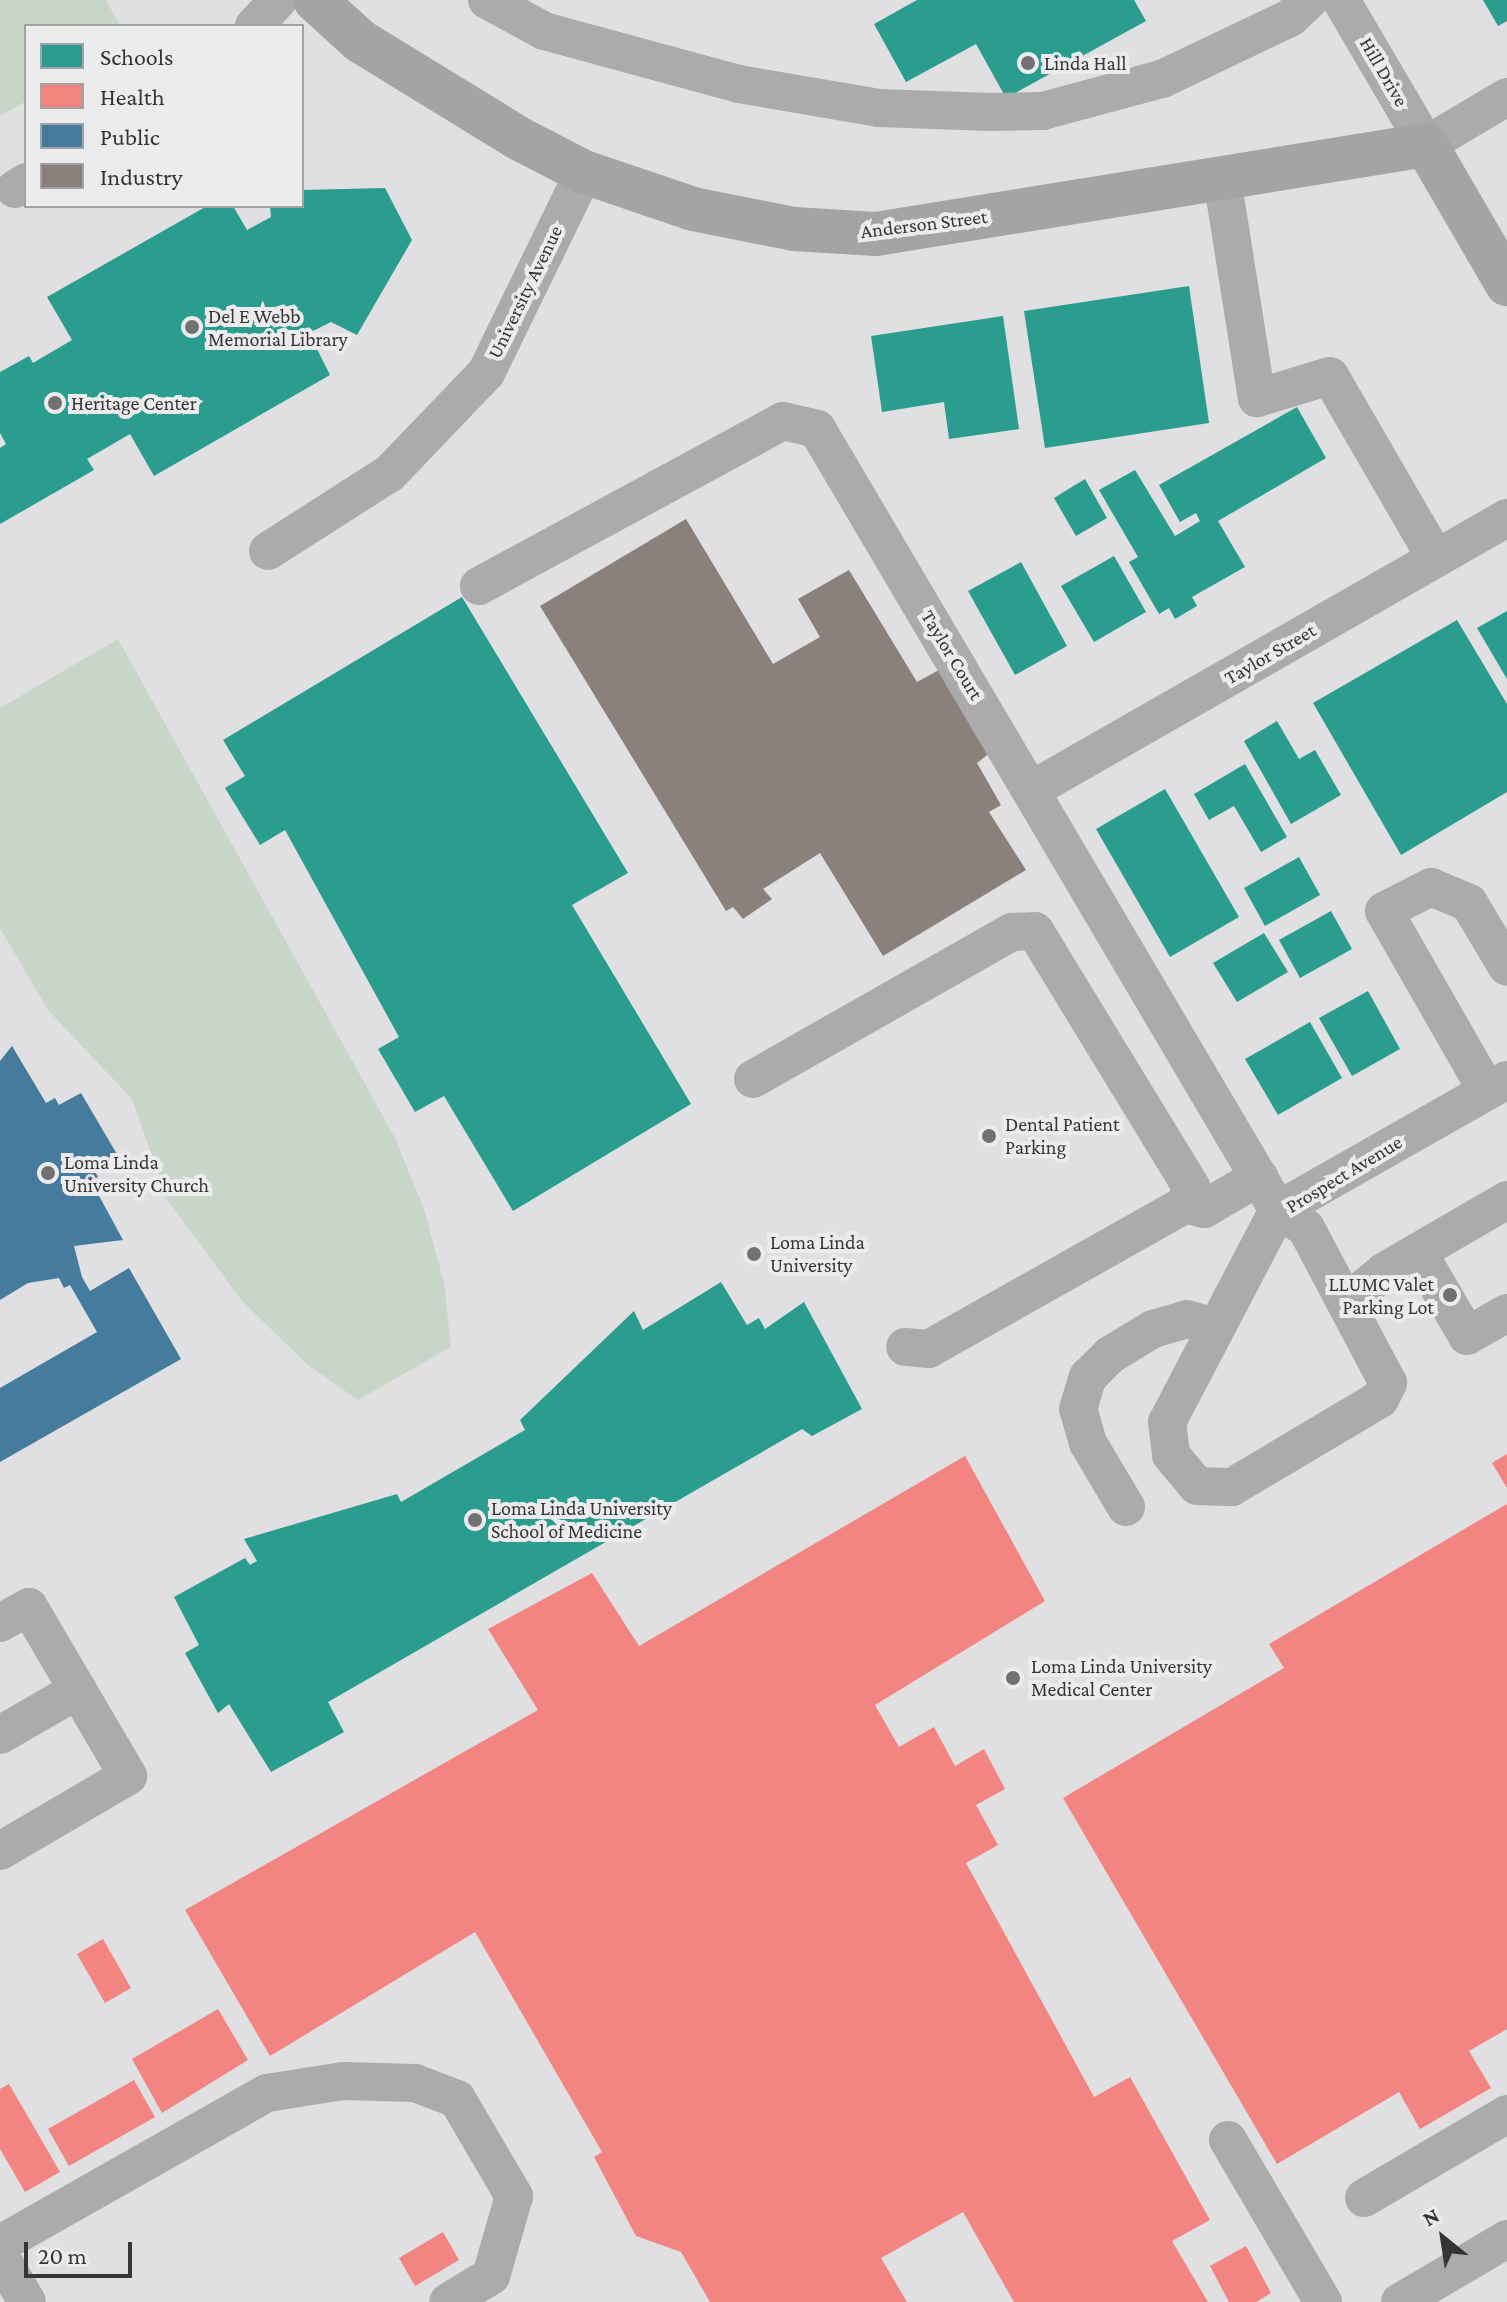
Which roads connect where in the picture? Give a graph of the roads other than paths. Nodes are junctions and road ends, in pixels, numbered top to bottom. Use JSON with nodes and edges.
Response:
{"nodes":[{"id":1,"x":278,"y":0,"type":"edge"},
{"id":2,"x":315,"y":0,"type":"edge"},
{"id":3,"x":487,"y":0,"type":"edge"},
{"id":4,"x":1309,"y":0,"type":"edge"},
{"id":5,"x":1341,"y":0,"type":"edge"},
{"id":6,"x":256,"y":24,"type":"edge"},
{"id":7,"x":1507,"y":97,"type":"edge"},
{"id":8,"x":1426,"y":145,"type":"junction"},
{"id":9,"x":584,"y":172,"type":"junction"},
{"id":10,"x":1222,"y":178,"type":"junction"},
{"id":11,"x":1507,"y":284,"type":"edge"},
{"id":12,"x":1507,"y":518,"type":"edge"},
{"id":13,"x":268,"y":551,"type":"dead end"},
{"id":14,"x":1436,"y":559,"type":"junction"},
{"id":15,"x":479,"y":586,"type":"dead end"},
{"id":16,"x":1033,"y":789,"type":"junction"},
{"id":17,"x":1507,"y":967,"type":"edge"},
{"id":18,"x":753,"y":1079,"type":"dead end"},
{"id":19,"x":1497,"y":1086,"type":"edge"},
{"id":20,"x":1259,"y":1177,"type":"junction"},
{"id":21,"x":1507,"y":1200,"type":"edge"},
{"id":22,"x":1186,"y":1204,"type":"junction"},
{"id":23,"x":1278,"y":1210,"type":"junction"},
{"id":24,"x":1418,"y":1252,"type":"junction"},
{"id":25,"x":1346,"y":1303,"type":"junction"},
{"id":26,"x":1507,"y":1313,"type":"edge"},
{"id":27,"x":1215,"y":1327,"type":"junction"},
{"id":28,"x":905,"y":1347,"type":"dead end"},
{"id":29,"x":1126,"y":1507,"type":"dead end"},
{"id":30,"x":0,"y":1623,"type":"edge"},
{"id":31,"x":78,"y":1690,"type":"junction"},
{"id":32,"x":0,"y":1735,"type":"edge"},
{"id":33,"x":0,"y":1851,"type":"edge"},
{"id":34,"x":1507,"y":2114,"type":"edge"},
{"id":35,"x":1228,"y":2140,"type":"dead end"},
{"id":36,"x":1364,"y":2198,"type":"dead end"},
{"id":37,"x":1507,"y":2239,"type":"edge"},
{"id":38,"x":0,"y":2244,"type":"edge"},
{"id":39,"x":0,"y":2256,"type":"edge"},
{"id":40,"x":27,"y":2302,"type":"edge"},
{"id":41,"x":448,"y":2302,"type":"edge"},
{"id":42,"x":1323,"y":2302,"type":"edge"},
{"id":43,"x":1400,"y":2302,"type":"edge"}],
"edges":[{"from":1,"to":6,"type":"street"},
{"from":2,"to":9,"type":"main road","name":"Anderson Street"},
{"from":3,"to":4,"type":"street"},
{"from":5,"to":8,"type":"street","name":"Hill Drive"},
{"from":7,"to":8,"type":"street"},
{"from":8,"to":10,"type":"main road","name":"Anderson Street"},
{"from":8,"to":11,"type":"main road"},
{"from":9,"to":10,"type":"main road","name":"Anderson Street"},
{"from":9,"to":13,"type":"street","name":"University Avenue"},
{"from":10,"to":14,"type":"street"},
{"from":12,"to":14,"type":"street","name":"Taylor Street"},
{"from":14,"to":16,"type":"street","name":"Taylor Street"},
{"from":15,"to":16,"type":"street","name":"Taylor Court"},
{"from":16,"to":20,"type":"street","name":"Taylor Court"},
{"from":17,"to":19,"type":"street"},
{"from":18,"to":22,"type":"street"},
{"from":19,"to":23,"type":"street","name":"Prospect Avenue"},
{"from":20,"to":22,"type":"street"},
{"from":20,"to":23,"type":"street","name":"Taylor Court"},
{"from":21,"to":24,"type":"street"},
{"from":22,"to":28,"type":"street"},
{"from":23,"to":25,"type":"street","name":"Prospect Avenue"},
{"from":23,"to":27,"type":"street","name":"Prospect Avenue"},
{"from":24,"to":25,"type":"street"},
{"from":24,"to":26,"type":"street"},
{"from":25,"to":27,"type":"street","name":"Prospect Avenue"},
{"from":27,"to":29,"type":"street"},
{"from":30,"to":31,"type":"street"},
{"from":31,"to":32,"type":"street"},
{"from":31,"to":33,"type":"street"},
{"from":34,"to":36,"type":"street"},
{"from":35,"to":42,"type":"street"},
{"from":37,"to":43,"type":"street"},
{"from":38,"to":41,"type":"street"},
{"from":39,"to":40,"type":"street"}]}
